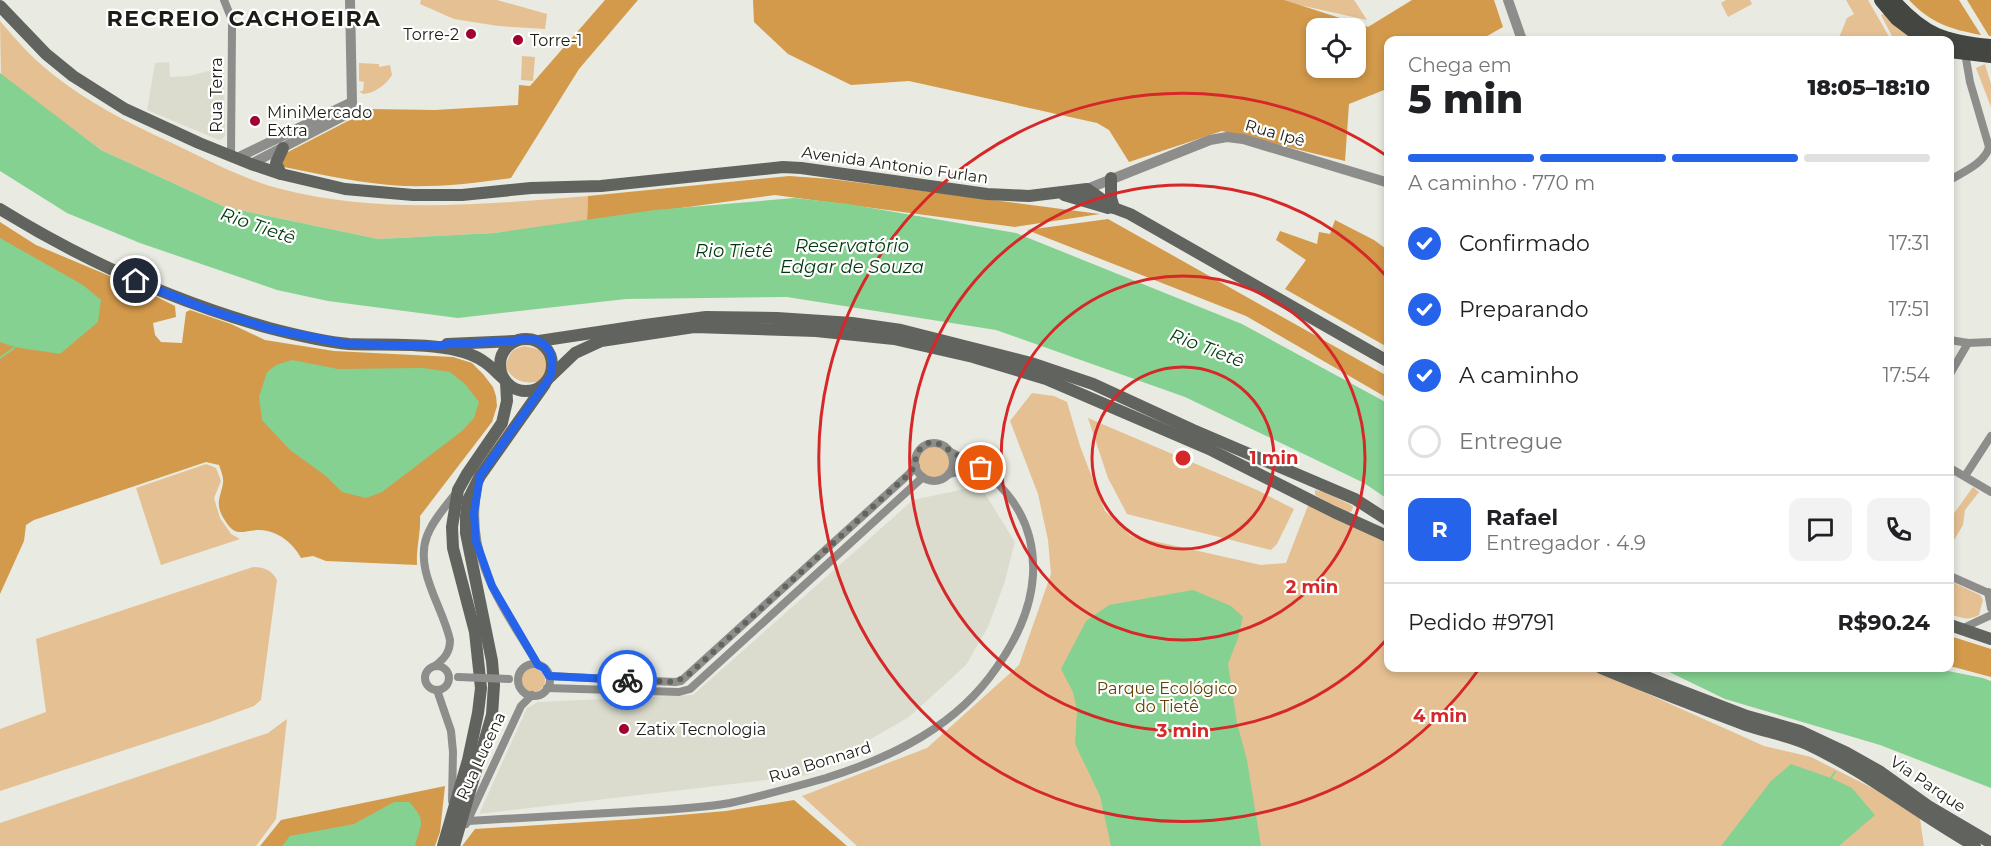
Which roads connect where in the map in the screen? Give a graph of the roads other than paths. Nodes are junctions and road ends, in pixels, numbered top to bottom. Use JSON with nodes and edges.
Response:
{"nodes":[{"id":1,"x":224,"y":0,"type":"edge"},
{"id":2,"x":350,"y":0,"type":"edge"},
{"id":3,"x":1508,"y":0,"type":"edge"},
{"id":4,"x":1881,"y":0,"type":"edge"},
{"id":5,"x":1893,"y":0,"type":"edge"},
{"id":6,"x":0,"y":6,"type":"edge"},
{"id":7,"x":1521,"y":36,"type":"edge"},
{"id":8,"x":1919,"y":36,"type":"edge"},
{"id":9,"x":1939,"y":36,"type":"edge"},
{"id":10,"x":1954,"y":42,"type":"edge"},
{"id":11,"x":1991,"y":46,"type":"edge"},
{"id":12,"x":1954,"y":52,"type":"edge"},
{"id":13,"x":1965,"y":53,"type":"junction"},
{"id":14,"x":1991,"y":56,"type":"edge"},
{"id":15,"x":352,"y":102,"type":"junction"},
{"id":16,"x":283,"y":148,"type":"junction"},
{"id":17,"x":265,"y":151,"type":"junction"},
{"id":18,"x":234,"y":157,"type":"junction"},
{"id":19,"x":251,"y":164,"type":"junction"},
{"id":20,"x":281,"y":174,"type":"junction"},
{"id":21,"x":1954,"y":177,"type":"edge"},
{"id":22,"x":1112,"y":178,"type":"junction"},
{"id":23,"x":1384,"y":181,"type":"edge"},
{"id":24,"x":1087,"y":189,"type":"junction"},
{"id":25,"x":1057,"y":194,"type":"junction"},
{"id":26,"x":1114,"y":208,"type":"junction"},
{"id":27,"x":0,"y":209,"type":"edge"},
{"id":28,"x":1130,"y":214,"type":"junction"},
{"id":29,"x":514,"y":341,"type":"junction"},
{"id":30,"x":539,"y":341,"type":"junction"},
{"id":31,"x":1954,"y":341,"type":"edge"},
{"id":32,"x":1991,"y":342,"type":"edge"},
{"id":33,"x":1968,"y":343,"type":"junction"},
{"id":34,"x":433,"y":346,"type":"junction"},
{"id":35,"x":1384,"y":359,"type":"edge"},
{"id":36,"x":1954,"y":367,"type":"edge"},
{"id":37,"x":505,"y":380,"type":"junction"},
{"id":38,"x":547,"y":380,"type":"junction"},
{"id":39,"x":1991,"y":436,"type":"edge"},
{"id":40,"x":951,"y":452,"type":"junction"},
{"id":41,"x":916,"y":466,"type":"junction"},
{"id":42,"x":1954,"y":470,"type":"edge"},
{"id":43,"x":986,"y":472,"type":"junction"},
{"id":44,"x":949,"y":474,"type":"junction"},
{"id":45,"x":480,"y":476,"type":"junction"},
{"id":46,"x":1965,"y":476,"type":"junction"},
{"id":47,"x":923,"y":477,"type":"junction"},
{"id":48,"x":1315,"y":481,"type":"junction"},
{"id":49,"x":459,"y":490,"type":"junction"},
{"id":50,"x":1991,"y":492,"type":"edge"},
{"id":51,"x":1304,"y":496,"type":"junction"},
{"id":52,"x":1355,"y":499,"type":"junction"},
{"id":53,"x":1347,"y":518,"type":"junction"},
{"id":54,"x":1384,"y":518,"type":"edge"},
{"id":55,"x":1384,"y":535,"type":"edge"},
{"id":56,"x":1954,"y":578,"type":"edge"},
{"id":57,"x":1989,"y":593,"type":"edge"},
{"id":58,"x":1991,"y":608,"type":"edge"},
{"id":59,"x":1991,"y":615,"type":"edge"},
{"id":60,"x":1955,"y":627,"type":"edge"},
{"id":61,"x":1991,"y":639,"type":"edge"},
{"id":62,"x":538,"y":665,"type":"junction"},
{"id":63,"x":435,"y":666,"type":"junction"},
{"id":64,"x":1611,"y":672,"type":"edge"},
{"id":65,"x":1635,"y":672,"type":"edge"},
{"id":66,"x":454,"y":676,"type":"junction"},
{"id":67,"x":549,"y":676,"type":"junction"},
{"id":68,"x":518,"y":678,"type":"junction"},
{"id":69,"x":547,"y":688,"type":"junction"},
{"id":70,"x":437,"y":690,"type":"junction"},
{"id":71,"x":532,"y":695,"type":"junction"},
{"id":72,"x":1845,"y":758,"type":"junction"},
{"id":73,"x":452,"y":817,"type":"junction"},
{"id":74,"x":468,"y":821,"type":"junction"},
{"id":75,"x":460,"y":831,"type":"junction"},
{"id":76,"x":1991,"y":843,"type":"edge"},
{"id":77,"x":443,"y":846,"type":"edge"},
{"id":78,"x":454,"y":846,"type":"edge"},
{"id":79,"x":1975,"y":846,"type":"edge"}],
"edges":[{"from":1,"to":18,"type":"street","name":"Rua Terra"},
{"from":2,"to":15,"type":"street"},
{"from":3,"to":7,"type":"street"},
{"from":4,"to":8,"type":"main road"},
{"from":5,"to":9,"type":"main road"},
{"from":6,"to":18,"type":"main road","name":"Avenida Antonio Furlan"},
{"from":10,"to":11,"type":"main road"},
{"from":12,"to":13,"type":"main road"},
{"from":13,"to":14,"type":"main road"},
{"from":13,"to":21,"type":"street"},
{"from":15,"to":16,"type":"street"},
{"from":15,"to":17,"type":"street"},
{"from":16,"to":17,"type":"street"},
{"from":16,"to":20,"type":"main road"},
{"from":17,"to":18,"type":"street"},
{"from":17,"to":19,"type":"street"},
{"from":18,"to":19,"type":"main road","name":"Avenida Antonio Furlan"},
{"from":19,"to":20,"type":"main road","name":"Avenida Antonio Furlan"},
{"from":20,"to":25,"type":"main road","name":"Avenida Antonio Furlan"},
{"from":22,"to":23,"type":"street","name":"Rua Ipê"},
{"from":22,"to":24,"type":"street","name":"Rua Ipê"},
{"from":22,"to":26,"type":"main road"},
{"from":24,"to":25,"type":"main road","name":"Avenida Antonio Furlan"},
{"from":24,"to":26,"type":"main road"},
{"from":25,"to":28,"type":"main road"},
{"from":26,"to":28,"type":"main road"},
{"from":27,"to":34,"type":"main road"},
{"from":28,"to":35,"type":"main road"},
{"from":29,"to":30,"type":"main road"},
{"from":29,"to":34,"type":"main road"},
{"from":29,"to":37,"type":"main road"},
{"from":30,"to":38,"type":"main road"},
{"from":30,"to":48,"type":"main road"},
{"from":31,"to":33,"type":"street"},
{"from":32,"to":33,"type":"street"},
{"from":33,"to":36,"type":"street"},
{"from":34,"to":37,"type":"main road"},
{"from":37,"to":38,"type":"main road"},
{"from":37,"to":49,"type":"main road"},
{"from":38,"to":45,"type":"main road"},
{"from":38,"to":51,"type":"main road"},
{"from":39,"to":46,"type":"street"},
{"from":40,"to":41,"type":"street"},
{"from":40,"to":43,"type":"street","name":"Rua Bonnard"},
{"from":40,"to":44,"type":"street"},
{"from":41,"to":47,"type":"street"},
{"from":41,"to":67,"type":"street"},
{"from":42,"to":46,"type":"street"},
{"from":43,"to":44,"type":"street"},
{"from":43,"to":74,"type":"street","name":"Rua Bonnard"},
{"from":44,"to":47,"type":"street"},
{"from":45,"to":62,"type":"street"},
{"from":45,"to":75,"type":"main road"},
{"from":46,"to":50,"type":"street"},
{"from":47,"to":69,"type":"street"},
{"from":48,"to":51,"type":"main road"},
{"from":48,"to":52,"type":"main road"},
{"from":49,"to":63,"type":"street"},
{"from":49,"to":73,"type":"main road"},
{"from":51,"to":53,"type":"main road"},
{"from":52,"to":53,"type":"main road"},
{"from":52,"to":54,"type":"main road"},
{"from":53,"to":55,"type":"main road"},
{"from":56,"to":57,"type":"street"},
{"from":57,"to":58,"type":"street"},
{"from":59,"to":60,"type":"street"},
{"from":60,"to":61,"type":"main road"},
{"from":62,"to":67,"type":"street"},
{"from":62,"to":68,"type":"street"},
{"from":63,"to":66,"type":"street"},
{"from":63,"to":70,"type":"street"},
{"from":64,"to":72,"type":"main road"},
{"from":65,"to":72,"type":"main road"},
{"from":66,"to":68,"type":"street","bridge":true},
{"from":66,"to":70,"type":"street"},
{"from":67,"to":69,"type":"street"},
{"from":68,"to":71,"type":"street"},
{"from":69,"to":71,"type":"street"},
{"from":70,"to":73,"type":"street"},
{"from":71,"to":74,"type":"street","name":"Rua Lucena"},
{"from":72,"to":76,"type":"main road","name":"Via Parque"},
{"from":72,"to":79,"type":"main road","name":"Via Parque"},
{"from":73,"to":77,"type":"main road"},
{"from":74,"to":75,"type":"street","name":"Rua Lucena"},
{"from":75,"to":78,"type":"main road"}]}
